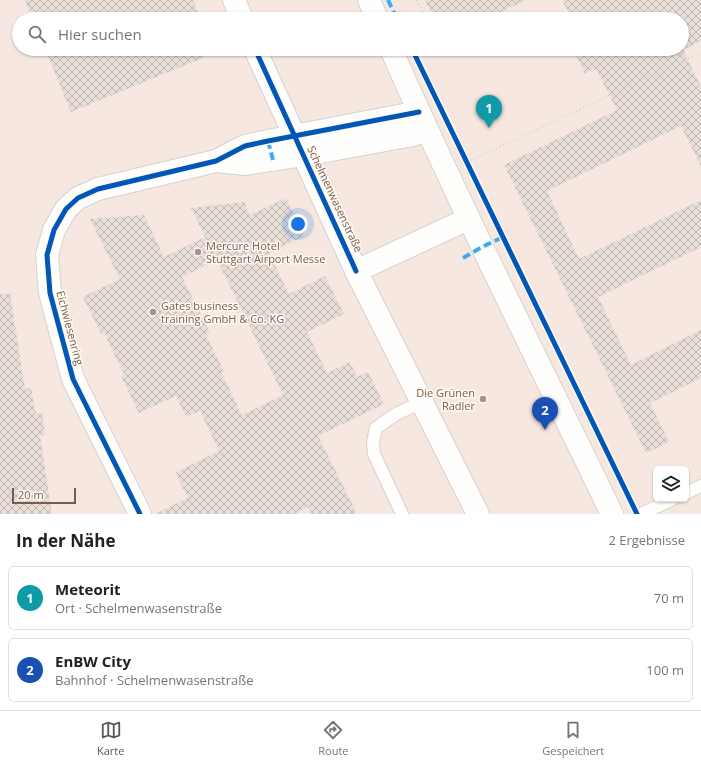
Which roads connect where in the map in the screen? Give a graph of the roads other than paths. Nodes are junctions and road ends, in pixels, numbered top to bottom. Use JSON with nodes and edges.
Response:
{"nodes":[{"id":1,"x":234,"y":0,"type":"edge"},
{"id":2,"x":369,"y":0,"type":"edge"},
{"id":3,"x":239,"y":12,"type":"edge"},
{"id":4,"x":375,"y":12,"type":"edge"},
{"id":5,"x":258,"y":56,"type":"edge"},
{"id":6,"x":394,"y":56,"type":"edge"},
{"id":7,"x":423,"y":121,"type":"junction"},
{"id":8,"x":299,"y":146,"type":"junction"},
{"id":9,"x":468,"y":219,"type":"junction"},
{"id":10,"x":356,"y":271,"type":"junction"},
{"id":11,"x":422,"y":402,"type":"junction"},
{"id":12,"x":701,"y":486,"type":"edge"},
{"id":13,"x":689,"y":492,"type":"edge"},
{"id":14,"x":667,"y":502,"type":"edge"},
{"id":15,"x":140,"y":514,"type":"edge"},
{"id":16,"x":402,"y":514,"type":"edge"},
{"id":17,"x":478,"y":514,"type":"edge"},
{"id":18,"x":612,"y":514,"type":"edge"},
{"id":19,"x":641,"y":514,"type":"edge"}],
"edges":[{"from":1,"to":3,"type":"street"},
{"from":2,"to":4,"type":"street"},
{"from":5,"to":8,"type":"street","name":"Schelmenwasenstraße"},
{"from":6,"to":7,"type":"street"},
{"from":7,"to":8,"type":"street","name":"Eichwiesenring"},
{"from":7,"to":9,"type":"street"},
{"from":8,"to":10,"type":"street","name":"Schelmenwasenstraße"},
{"from":8,"to":15,"type":"street","name":"Eichwiesenring"},
{"from":9,"to":10,"type":"street"},
{"from":9,"to":18,"type":"street"},
{"from":10,"to":11,"type":"street","name":"Schelmenwasenstraße"},
{"from":11,"to":16,"type":"lane"},
{"from":11,"to":17,"type":"street","name":"Schelmenwasenstraße"},
{"from":12,"to":13,"type":"lane"},
{"from":14,"to":19,"type":"lane"}]}
